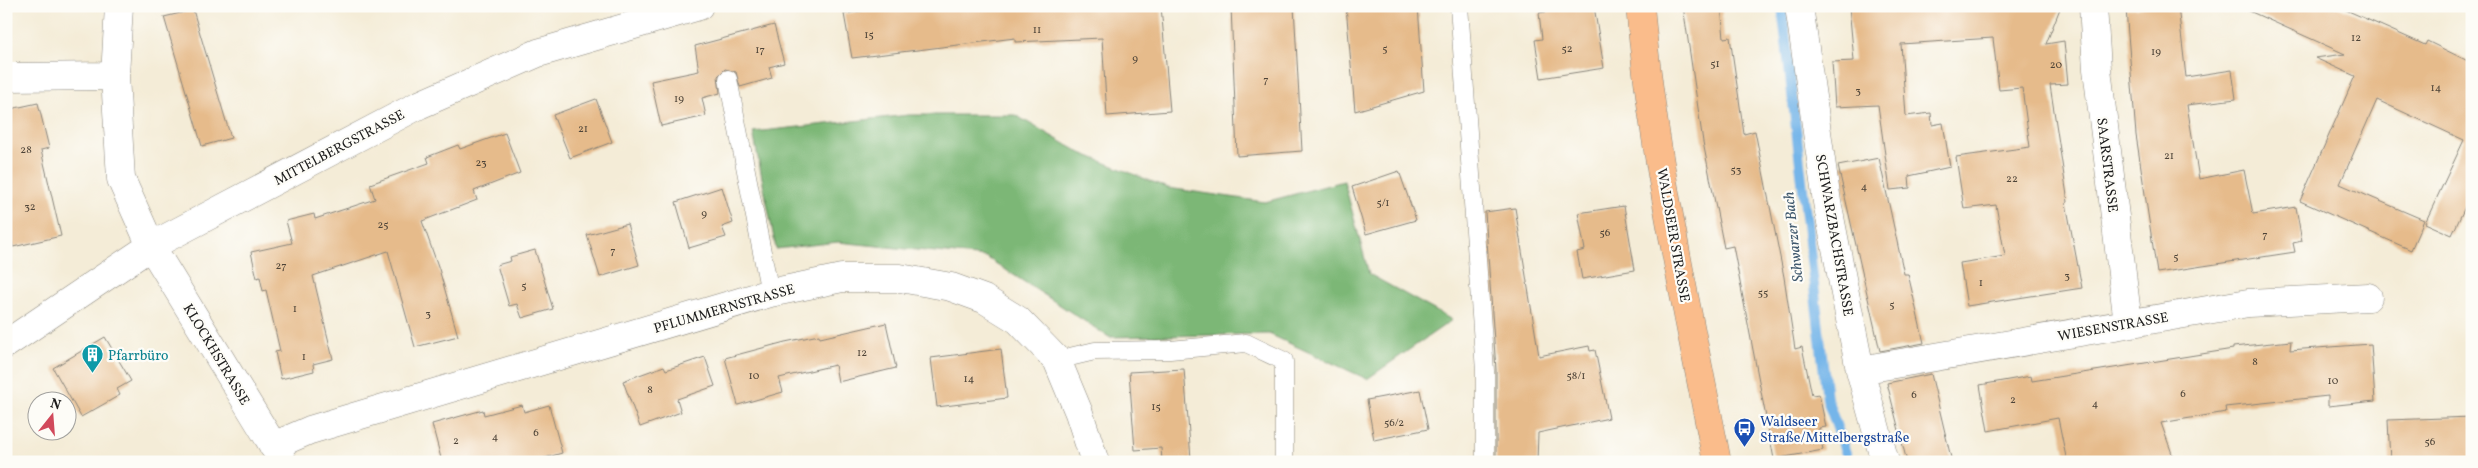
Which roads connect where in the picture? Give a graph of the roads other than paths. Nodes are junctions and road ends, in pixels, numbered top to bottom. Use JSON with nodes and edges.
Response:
{"nodes":[{"id":1,"x":119,"y":6,"type":"edge"},
{"id":2,"x":699,"y":6,"type":"edge"},
{"id":3,"x":1459,"y":6,"type":"edge"},
{"id":4,"x":1640,"y":6,"type":"edge"},
{"id":5,"x":1799,"y":6,"type":"edge"},
{"id":6,"x":2092,"y":6,"type":"edge"},
{"id":7,"x":115,"y":76,"type":"junction"},
{"id":8,"x":6,"y":77,"type":"edge"},
{"id":9,"x":728,"y":79,"type":"dead end"},
{"id":10,"x":150,"y":246,"type":"junction"},
{"id":11,"x":770,"y":293,"type":"junction"},
{"id":12,"x":2368,"y":297,"type":"dead end"},
{"id":13,"x":2128,"y":323,"type":"junction"},
{"id":14,"x":6,"y":344,"type":"edge"},
{"id":15,"x":1057,"y":360,"type":"junction"},
{"id":16,"x":1860,"y":370,"type":"junction"},
{"id":17,"x":278,"y":454,"type":"edge"},
{"id":18,"x":1095,"y":462,"type":"edge"},
{"id":19,"x":1284,"y":462,"type":"edge"},
{"id":20,"x":1486,"y":462,"type":"edge"},
{"id":21,"x":1717,"y":462,"type":"edge"},
{"id":22,"x":1886,"y":462,"type":"edge"}],
"edges":[{"from":1,"to":7,"type":"street","name":"KLOCKHSTRASSE"},
{"from":2,"to":10,"type":"street","name":"MITTELBERGSTRASSE"},
{"from":3,"to":20,"type":"lane"},
{"from":4,"to":21,"type":"main road","name":"WALDSEER STRASSE"},
{"from":5,"to":16,"type":"street","name":"SCHWARZBACHSTRASSE"},
{"from":6,"to":13,"type":"street","name":"SAARSTRASSE"},
{"from":7,"to":8,"type":"street"},
{"from":7,"to":10,"type":"street","name":"KLOCKHSTRASSE"},
{"from":9,"to":11,"type":"lane"},
{"from":10,"to":14,"type":"street","name":"MITTELBERGSTRASSE"},
{"from":10,"to":17,"type":"street","name":"KLOCKHSTRASSE"},
{"from":11,"to":15,"type":"street","name":"PFLUMMERNSTRASSE"},
{"from":11,"to":17,"type":"street","name":"PFLUMMERNSTRASSE"},
{"from":12,"to":13,"type":"street","name":"WIESENSTRASSE"},
{"from":13,"to":16,"type":"street","name":"WIESENSTRASSE"},
{"from":15,"to":18,"type":"street","name":"PFLUMMERNSTRASSE"},
{"from":15,"to":19,"type":"lane"},
{"from":16,"to":22,"type":"street","name":"SCHWARZBACHSTRASSE"}]}
